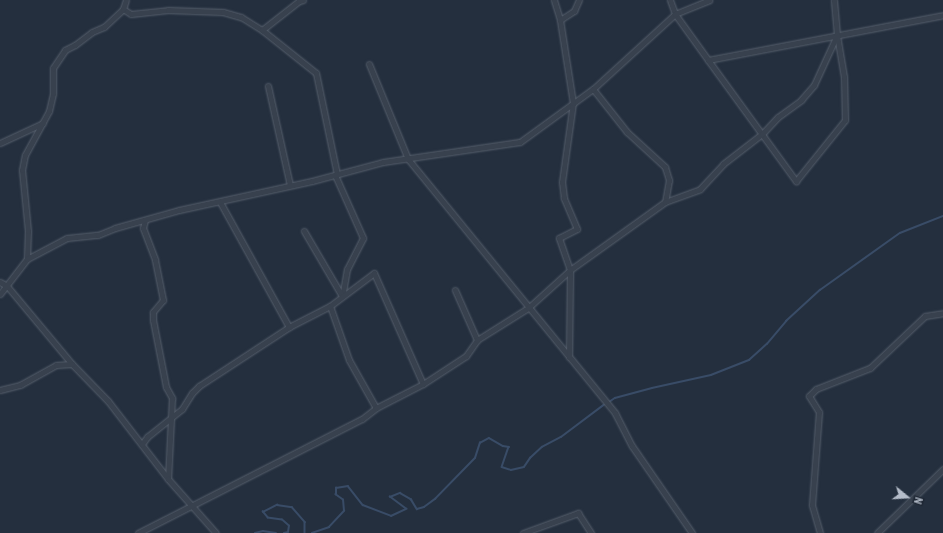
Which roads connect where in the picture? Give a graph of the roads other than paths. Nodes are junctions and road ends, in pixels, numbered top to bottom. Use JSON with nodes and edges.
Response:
{"nodes":[{"id":1,"x":126,"y":0,"type":"edge"},
{"id":2,"x":303,"y":0,"type":"edge"},
{"id":3,"x":554,"y":0,"type":"edge"},
{"id":4,"x":579,"y":0,"type":"edge"},
{"id":5,"x":670,"y":0,"type":"edge"},
{"id":6,"x":710,"y":0,"type":"edge"},
{"id":7,"x":834,"y":0,"type":"edge"},
{"id":8,"x":123,"y":10,"type":"junction"},
{"id":9,"x":675,"y":14,"type":"junction"},
{"id":10,"x":943,"y":15,"type":"edge"},
{"id":11,"x":560,"y":20,"type":"junction"},
{"id":12,"x":262,"y":30,"type":"junction"},
{"id":13,"x":836,"y":35,"type":"junction"},
{"id":14,"x":708,"y":60,"type":"junction"},
{"id":15,"x":369,"y":64,"type":"dead end"},
{"id":16,"x":268,"y":86,"type":"dead end"},
{"id":17,"x":593,"y":89,"type":"junction"},
{"id":18,"x":573,"y":103,"type":"junction"},
{"id":19,"x":44,"y":122,"type":"junction"},
{"id":20,"x":762,"y":134,"type":"junction"},
{"id":21,"x":0,"y":143,"type":"edge"},
{"id":22,"x":408,"y":159,"type":"junction"},
{"id":23,"x":336,"y":175,"type":"junction"},
{"id":24,"x":290,"y":185,"type":"junction"},
{"id":25,"x":220,"y":202,"type":"junction"},
{"id":26,"x":665,"y":202,"type":"junction"},
{"id":27,"x":145,"y":220,"type":"junction"},
{"id":28,"x":304,"y":231,"type":"dead end"},
{"id":29,"x":27,"y":259,"type":"junction"},
{"id":30,"x":570,"y":270,"type":"junction"},
{"id":31,"x":0,"y":282,"type":"edge"},
{"id":32,"x":7,"y":286,"type":"junction"},
{"id":33,"x":454,"y":290,"type":"dead end"},
{"id":34,"x":0,"y":294,"type":"edge"},
{"id":35,"x":342,"y":296,"type":"junction"},
{"id":36,"x":330,"y":306,"type":"junction"},
{"id":37,"x":528,"y":308,"type":"junction"},
{"id":38,"x":943,"y":313,"type":"edge"},
{"id":39,"x":288,"y":327,"type":"junction"},
{"id":40,"x":477,"y":340,"type":"junction"},
{"id":41,"x":569,"y":357,"type":"junction"},
{"id":42,"x":72,"y":364,"type":"junction"},
{"id":43,"x":423,"y":384,"type":"junction"},
{"id":44,"x":0,"y":390,"type":"edge"},
{"id":45,"x":376,"y":408,"type":"junction"},
{"id":46,"x":171,"y":418,"type":"junction"},
{"id":47,"x":142,"y":444,"type":"junction"},
{"id":48,"x":943,"y":469,"type":"edge"},
{"id":49,"x":168,"y":479,"type":"junction"},
{"id":50,"x":191,"y":505,"type":"junction"},
{"id":51,"x":138,"y":533,"type":"edge"},
{"id":52,"x":216,"y":533,"type":"edge"},
{"id":53,"x":523,"y":533,"type":"edge"},
{"id":54,"x":591,"y":533,"type":"edge"},
{"id":55,"x":692,"y":533,"type":"edge"},
{"id":56,"x":820,"y":533,"type":"edge"},
{"id":57,"x":877,"y":533,"type":"edge"}],
"edges":[{"from":1,"to":8,"type":"street"},
{"from":2,"to":12,"type":"street"},
{"from":3,"to":11,"type":"street"},
{"from":4,"to":11,"type":"street"},
{"from":5,"to":9,"type":"street"},
{"from":6,"to":9,"type":"street"},
{"from":7,"to":13,"type":"street"},
{"from":8,"to":12,"type":"street"},
{"from":8,"to":19,"type":"street"},
{"from":9,"to":14,"type":"street"},
{"from":9,"to":17,"type":"street"},
{"from":10,"to":13,"type":"street"},
{"from":11,"to":18,"type":"street"},
{"from":12,"to":23,"type":"street"},
{"from":13,"to":14,"type":"street"},
{"from":13,"to":20,"type":"street"},
{"from":13,"to":20,"type":"street"},
{"from":14,"to":20,"type":"street"},
{"from":15,"to":22,"type":"street"},
{"from":16,"to":24,"type":"street"},
{"from":17,"to":18,"type":"street"},
{"from":17,"to":26,"type":"street"},
{"from":18,"to":22,"type":"street"},
{"from":18,"to":30,"type":"street"},
{"from":19,"to":21,"type":"street"},
{"from":19,"to":29,"type":"street"},
{"from":20,"to":26,"type":"street"},
{"from":22,"to":23,"type":"street"},
{"from":22,"to":37,"type":"street"},
{"from":23,"to":24,"type":"street"},
{"from":23,"to":35,"type":"street"},
{"from":24,"to":25,"type":"street"},
{"from":25,"to":27,"type":"street"},
{"from":25,"to":39,"type":"street"},
{"from":26,"to":30,"type":"street"},
{"from":27,"to":29,"type":"street"},
{"from":27,"to":46,"type":"street"},
{"from":28,"to":35,"type":"street"},
{"from":29,"to":32,"type":"street"},
{"from":30,"to":37,"type":"street"},
{"from":30,"to":41,"type":"street"},
{"from":31,"to":32,"type":"street"},
{"from":32,"to":34,"type":"street"},
{"from":32,"to":42,"type":"street"},
{"from":33,"to":40,"type":"street"},
{"from":35,"to":36,"type":"street"},
{"from":35,"to":43,"type":"street"},
{"from":36,"to":39,"type":"street"},
{"from":36,"to":45,"type":"street"},
{"from":37,"to":40,"type":"street"},
{"from":37,"to":41,"type":"street"},
{"from":38,"to":56,"type":"street"},
{"from":39,"to":46,"type":"street"},
{"from":40,"to":43,"type":"street"},
{"from":41,"to":55,"type":"street"},
{"from":42,"to":44,"type":"street"},
{"from":42,"to":47,"type":"street"},
{"from":43,"to":45,"type":"street"},
{"from":45,"to":50,"type":"street"},
{"from":46,"to":47,"type":"street"},
{"from":46,"to":49,"type":"street"},
{"from":47,"to":49,"type":"street"},
{"from":48,"to":57,"type":"street"},
{"from":49,"to":50,"type":"street"},
{"from":50,"to":51,"type":"street"},
{"from":50,"to":52,"type":"street"},
{"from":53,"to":54,"type":"street"}]}
